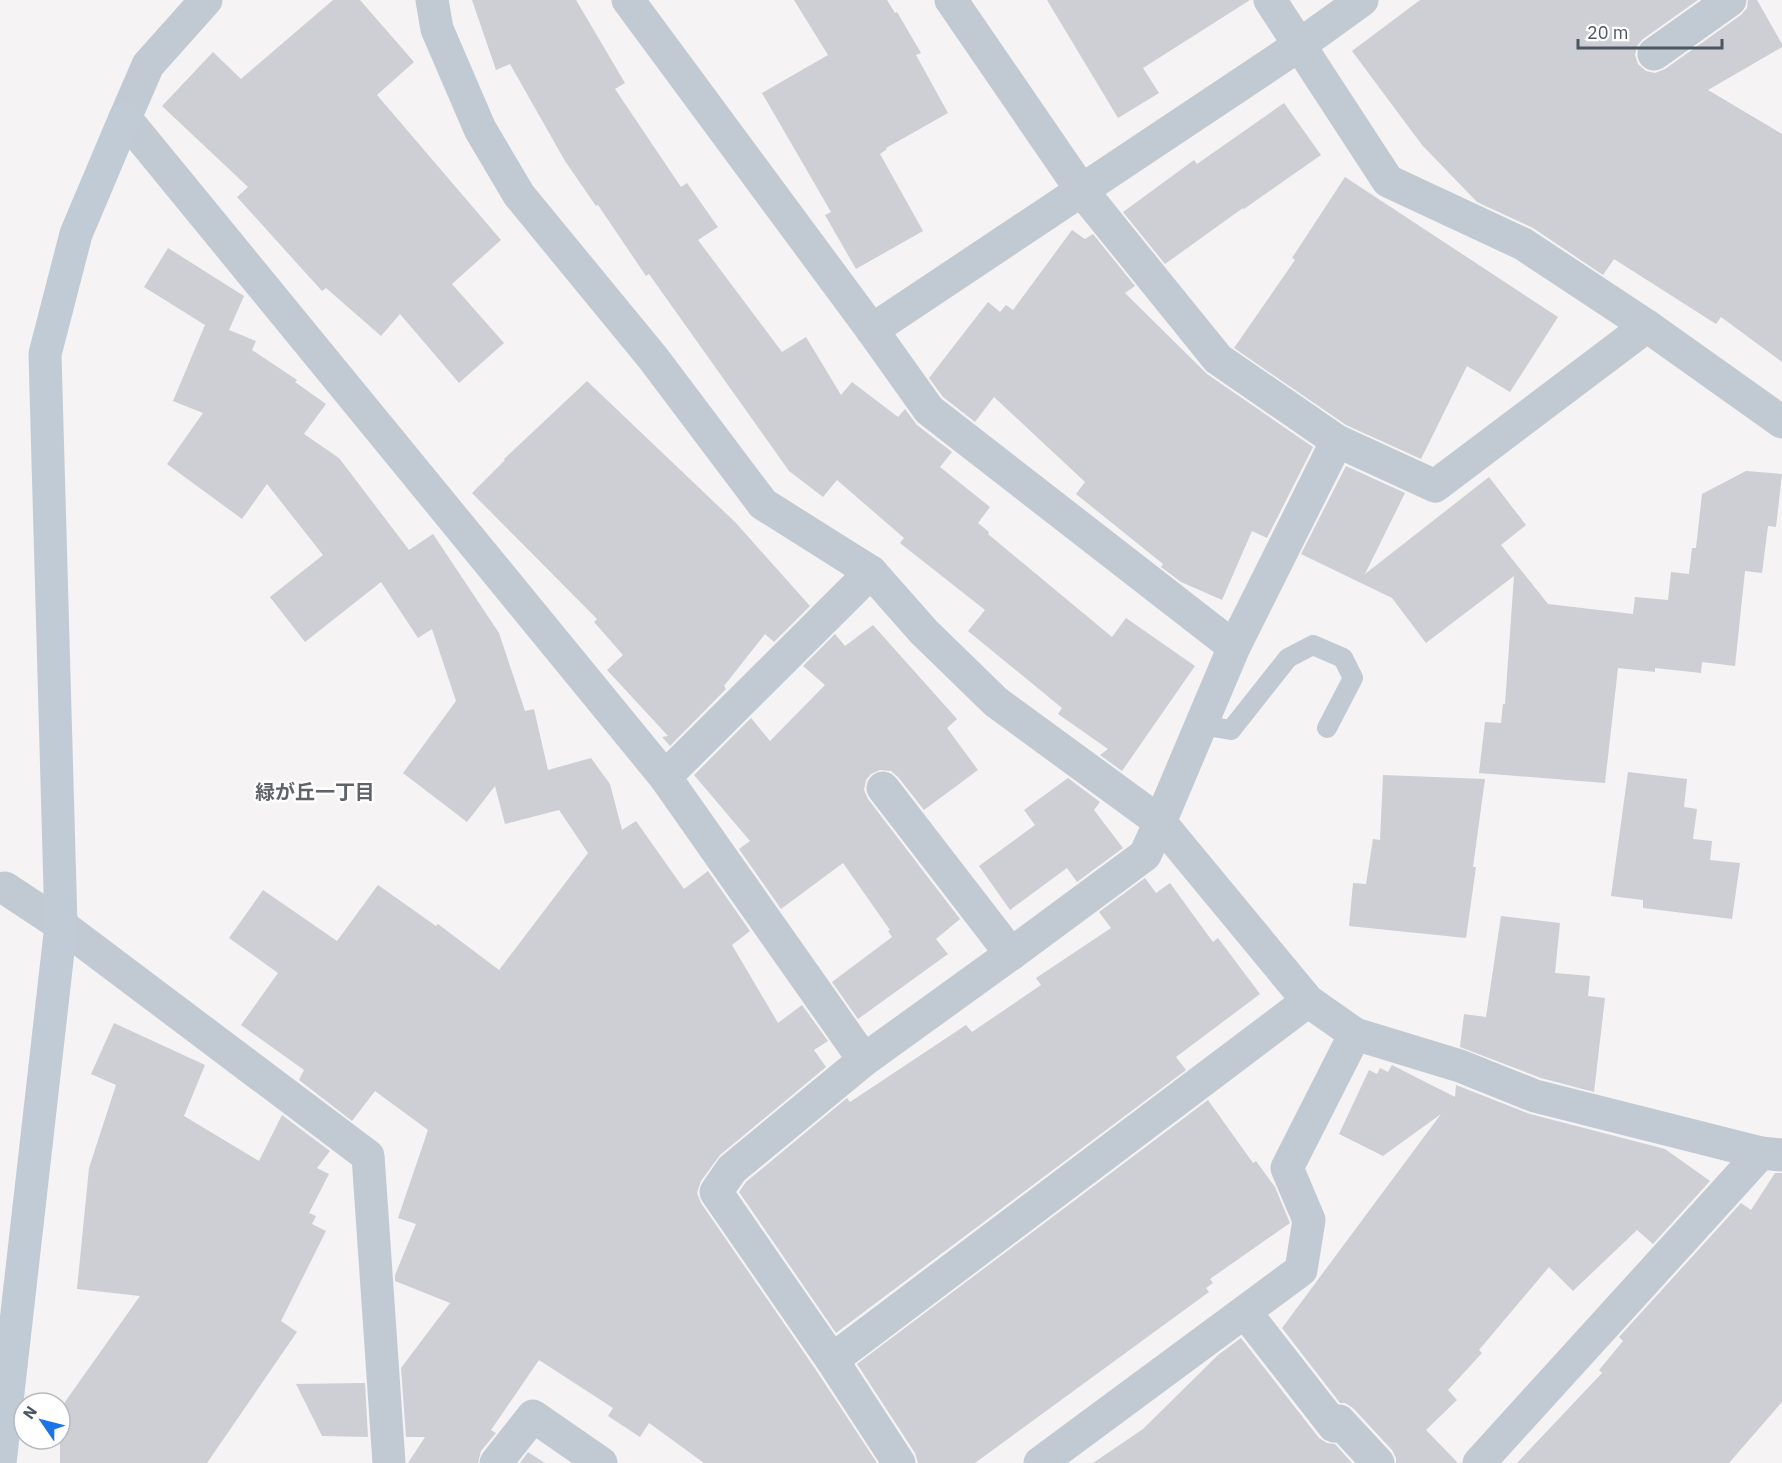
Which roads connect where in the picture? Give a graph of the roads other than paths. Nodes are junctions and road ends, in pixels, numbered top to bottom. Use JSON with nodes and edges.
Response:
{"nodes":[{"id":1,"x":206,"y":0,"type":"edge"},
{"id":2,"x":432,"y":0,"type":"edge"},
{"id":3,"x":628,"y":0,"type":"edge"},
{"id":4,"x":951,"y":0,"type":"edge"},
{"id":5,"x":1270,"y":0,"type":"edge"},
{"id":6,"x":1362,"y":0,"type":"edge"},
{"id":7,"x":1730,"y":0,"type":"edge"},
{"id":8,"x":1301,"y":45,"type":"junction"},
{"id":9,"x":1654,"y":54,"type":"dead end"},
{"id":10,"x":125,"y":118,"type":"junction"},
{"id":11,"x":1082,"y":191,"type":"junction"},
{"id":12,"x":1647,"y":326,"type":"junction"},
{"id":13,"x":872,"y":330,"type":"junction"},
{"id":14,"x":1782,"y":422,"type":"edge"},
{"id":15,"x":1337,"y":441,"type":"junction"},
{"id":16,"x":871,"y":572,"type":"junction"},
{"id":17,"x":1234,"y":647,"type":"junction"},
{"id":18,"x":1201,"y":725,"type":"junction"},
{"id":19,"x":1327,"y":728,"type":"dead end"},
{"id":20,"x":664,"y":777,"type":"junction"},
{"id":21,"x":883,"y":788,"type":"dead end"},
{"id":22,"x":1160,"y":822,"type":"junction"},
{"id":23,"x":5,"y":888,"type":"dead end"},
{"id":24,"x":61,"y":925,"type":"junction"},
{"id":25,"x":1011,"y":954,"type":"junction"},
{"id":26,"x":1308,"y":1001,"type":"junction"},
{"id":27,"x":1355,"y":1034,"type":"junction"},
{"id":28,"x":864,"y":1060,"type":"junction"},
{"id":29,"x":1772,"y":1154,"type":"edge"},
{"id":30,"x":1245,"y":1312,"type":"junction"},
{"id":31,"x":832,"y":1360,"type":"junction"},
{"id":32,"x":0,"y":1463,"type":"edge"},
{"id":33,"x":389,"y":1463,"type":"edge"},
{"id":34,"x":496,"y":1463,"type":"edge"},
{"id":35,"x":601,"y":1463,"type":"edge"},
{"id":36,"x":899,"y":1463,"type":"edge"},
{"id":37,"x":1040,"y":1463,"type":"edge"},
{"id":38,"x":1378,"y":1463,"type":"edge"},
{"id":39,"x":1479,"y":1463,"type":"edge"}],
"edges":[{"from":1,"to":10,"type":"street"},
{"from":2,"to":16,"type":"street"},
{"from":3,"to":13,"type":"street"},
{"from":4,"to":11,"type":"street"},
{"from":5,"to":8,"type":"street"},
{"from":6,"to":8,"type":"street"},
{"from":7,"to":9,"type":"street"},
{"from":8,"to":11,"type":"street"},
{"from":8,"to":12,"type":"street"},
{"from":10,"to":20,"type":"street"},
{"from":10,"to":24,"type":"street"},
{"from":11,"to":13,"type":"street"},
{"from":11,"to":15,"type":"street"},
{"from":12,"to":14,"type":"street"},
{"from":12,"to":15,"type":"street"},
{"from":13,"to":17,"type":"street"},
{"from":15,"to":17,"type":"street"},
{"from":16,"to":20,"type":"street"},
{"from":16,"to":22,"type":"street"},
{"from":17,"to":18,"type":"street"},
{"from":18,"to":19,"type":"lane"},
{"from":18,"to":22,"type":"street"},
{"from":20,"to":28,"type":"street"},
{"from":21,"to":25,"type":"street"},
{"from":22,"to":25,"type":"street"},
{"from":22,"to":26,"type":"street"},
{"from":23,"to":24,"type":"street"},
{"from":24,"to":32,"type":"street"},
{"from":24,"to":33,"type":"street"},
{"from":25,"to":28,"type":"street"},
{"from":26,"to":27,"type":"street"},
{"from":26,"to":31,"type":"street"},
{"from":27,"to":29,"type":"street"},
{"from":27,"to":30,"type":"street"},
{"from":28,"to":31,"type":"street"},
{"from":29,"to":39,"type":"street"},
{"from":30,"to":37,"type":"street"},
{"from":30,"to":38,"type":"street"},
{"from":31,"to":36,"type":"street"},
{"from":34,"to":35,"type":"street"}]}
